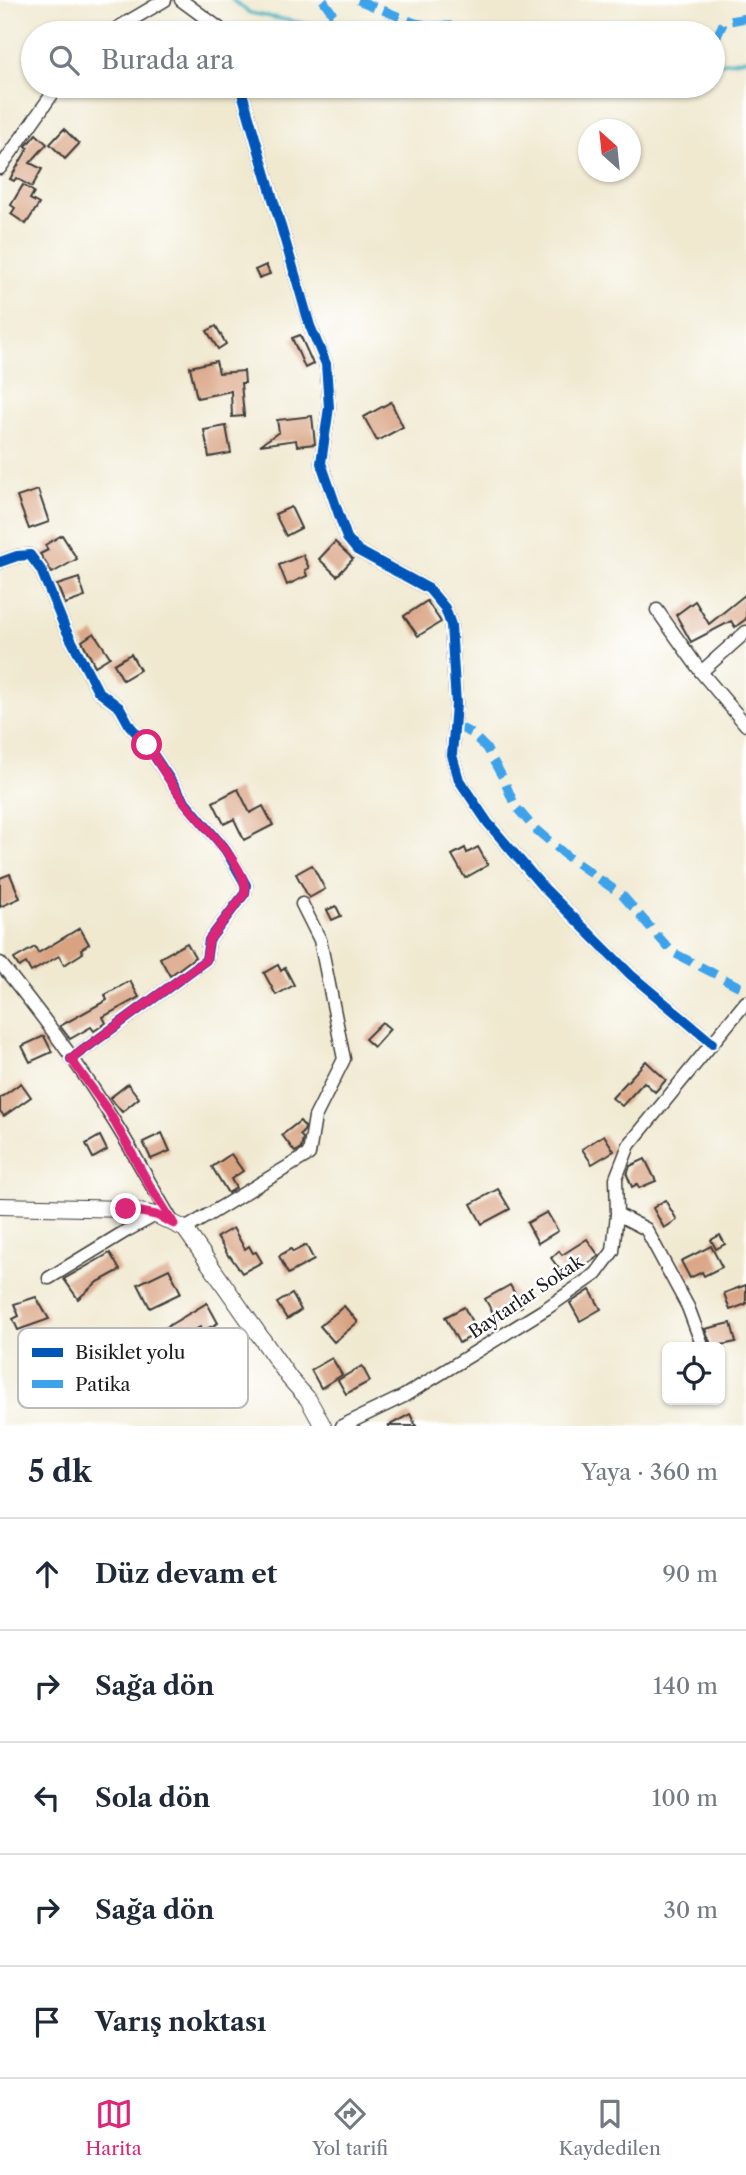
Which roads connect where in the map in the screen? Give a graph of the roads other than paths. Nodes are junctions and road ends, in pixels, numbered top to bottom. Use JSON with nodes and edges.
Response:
{"nodes":[{"id":1,"x":165,"y":0,"type":"edge"},
{"id":2,"x":181,"y":0,"type":"edge"},
{"id":3,"x":129,"y":21,"type":"edge"},
{"id":4,"x":210,"y":21,"type":"edge"},
{"id":5,"x":50,"y":98,"type":"edge"},
{"id":6,"x":244,"y":98,"type":"edge"},
{"id":7,"x":0,"y":168,"type":"edge"},
{"id":8,"x":0,"y":562,"type":"edge"},
{"id":9,"x":657,"y":610,"type":"dead end"},
{"id":10,"x":746,"y":632,"type":"edge"},
{"id":11,"x":701,"y":672,"type":"junction"},
{"id":12,"x":746,"y":724,"type":"edge"},
{"id":13,"x":302,"y":904,"type":"dead end"},
{"id":14,"x":0,"y":963,"type":"edge"},
{"id":15,"x":746,"y":1002,"type":"edge"},
{"id":16,"x":712,"y":1043,"type":"junction"},
{"id":17,"x":71,"y":1059,"type":"junction"},
{"id":18,"x":0,"y":1206,"type":"edge"},
{"id":19,"x":617,"y":1214,"type":"junction"},
{"id":20,"x":156,"y":1215,"type":"junction"},
{"id":21,"x":180,"y":1226,"type":"junction"},
{"id":22,"x":49,"y":1278,"type":"dead end"},
{"id":23,"x":701,"y":1342,"type":"edge"},
{"id":24,"x":323,"y":1426,"type":"edge"},
{"id":25,"x":342,"y":1426,"type":"edge"}],
"edges":[{"from":1,"to":3,"type":"street"},
{"from":2,"to":4,"type":"street"},
{"from":5,"to":7,"type":"street"},
{"from":6,"to":16,"type":"street"},
{"from":8,"to":17,"type":"street"},
{"from":9,"to":11,"type":"street"},
{"from":10,"to":11,"type":"street"},
{"from":11,"to":12,"type":"street"},
{"from":13,"to":21,"type":"street"},
{"from":14,"to":17,"type":"street"},
{"from":15,"to":16,"type":"street","name":"Baytarlar Sokak"},
{"from":16,"to":19,"type":"street","name":"Baytarlar Sokak"},
{"from":17,"to":21,"type":"street"},
{"from":18,"to":20,"type":"main road"},
{"from":19,"to":23,"type":"street"},
{"from":19,"to":25,"type":"street","name":"Baytarlar Sokak"},
{"from":20,"to":21,"type":"main road"},
{"from":20,"to":22,"type":"street"},
{"from":21,"to":24,"type":"main road"}]}
